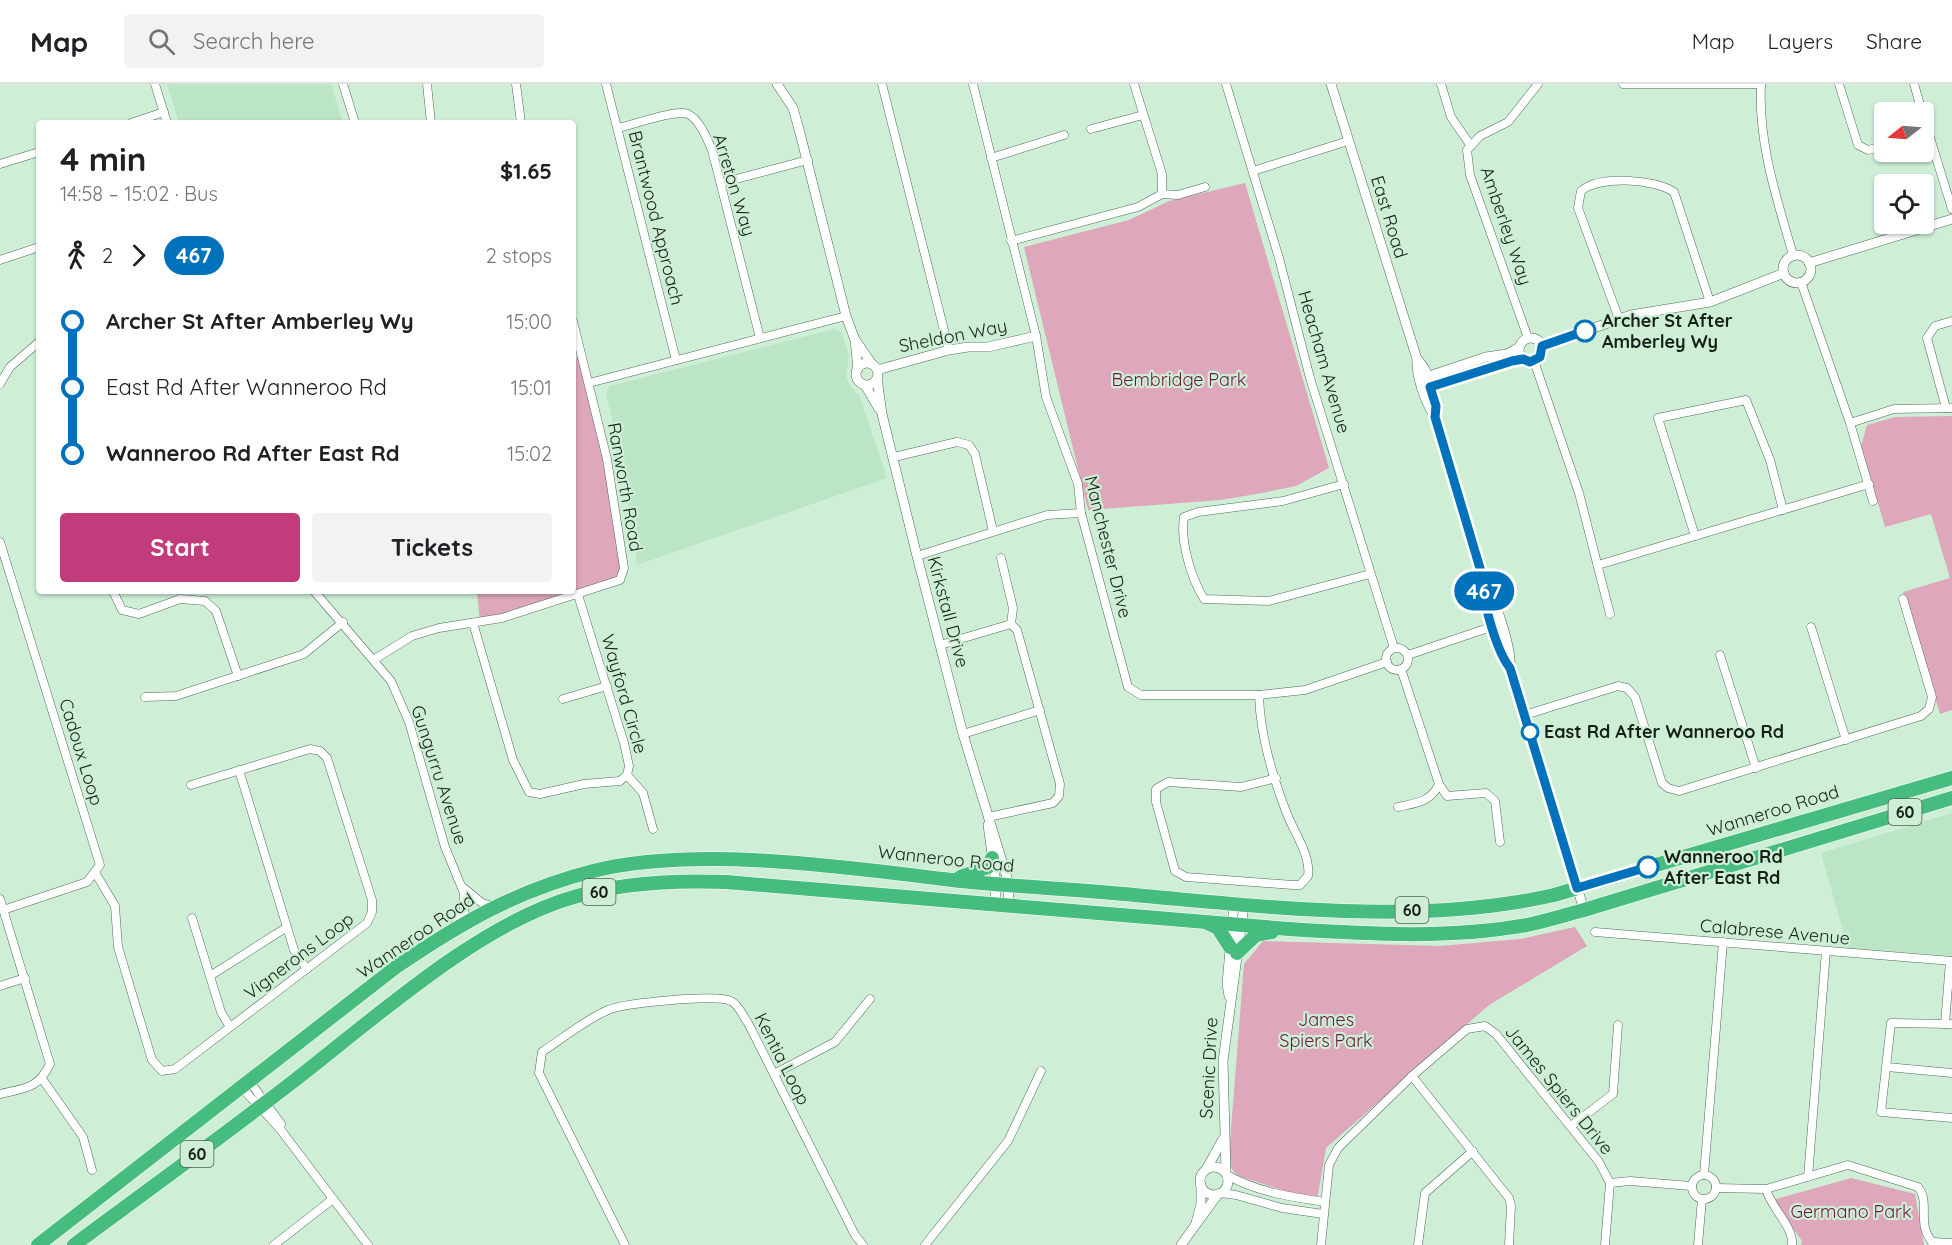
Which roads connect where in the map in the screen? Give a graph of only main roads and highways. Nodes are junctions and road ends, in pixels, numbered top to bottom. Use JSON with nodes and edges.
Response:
{"nodes":[{"id":1,"x":1952,"y":778,"type":"edge"},
{"id":2,"x":1952,"y":798,"type":"edge"},
{"id":3,"x":1858,"y":826,"type":"junction"},
{"id":4,"x":1767,"y":831,"type":"junction"},
{"id":5,"x":992,"y":858,"type":"road end"},
{"id":6,"x":949,"y":879,"type":"junction"},
{"id":7,"x":1203,"y":922,"type":"junction"},
{"id":8,"x":1289,"y":930,"type":"junction"},
{"id":9,"x":38,"y":1245,"type":"edge"},
{"id":10,"x":74,"y":1245,"type":"edge"}],
"edges":[{"from":1,"to":4,"type":"highway","name":"Wanneroo Road","number":"60"},
{"from":2,"to":3,"type":"highway","number":"60"},
{"from":3,"to":4,"type":"highway","number":"60"},
{"from":3,"to":8,"type":"highway","number":"60"},
{"from":4,"to":6,"type":"highway","name":"Wanneroo Road","number":"60"},
{"from":5,"to":6,"type":"highway"},
{"from":6,"to":9,"type":"highway","name":"Wanneroo Road","number":"60"},
{"from":7,"to":8,"type":"highway","number":"60"},
{"from":7,"to":8,"type":"highway"},
{"from":7,"to":10,"type":"highway","number":"60"}]}
